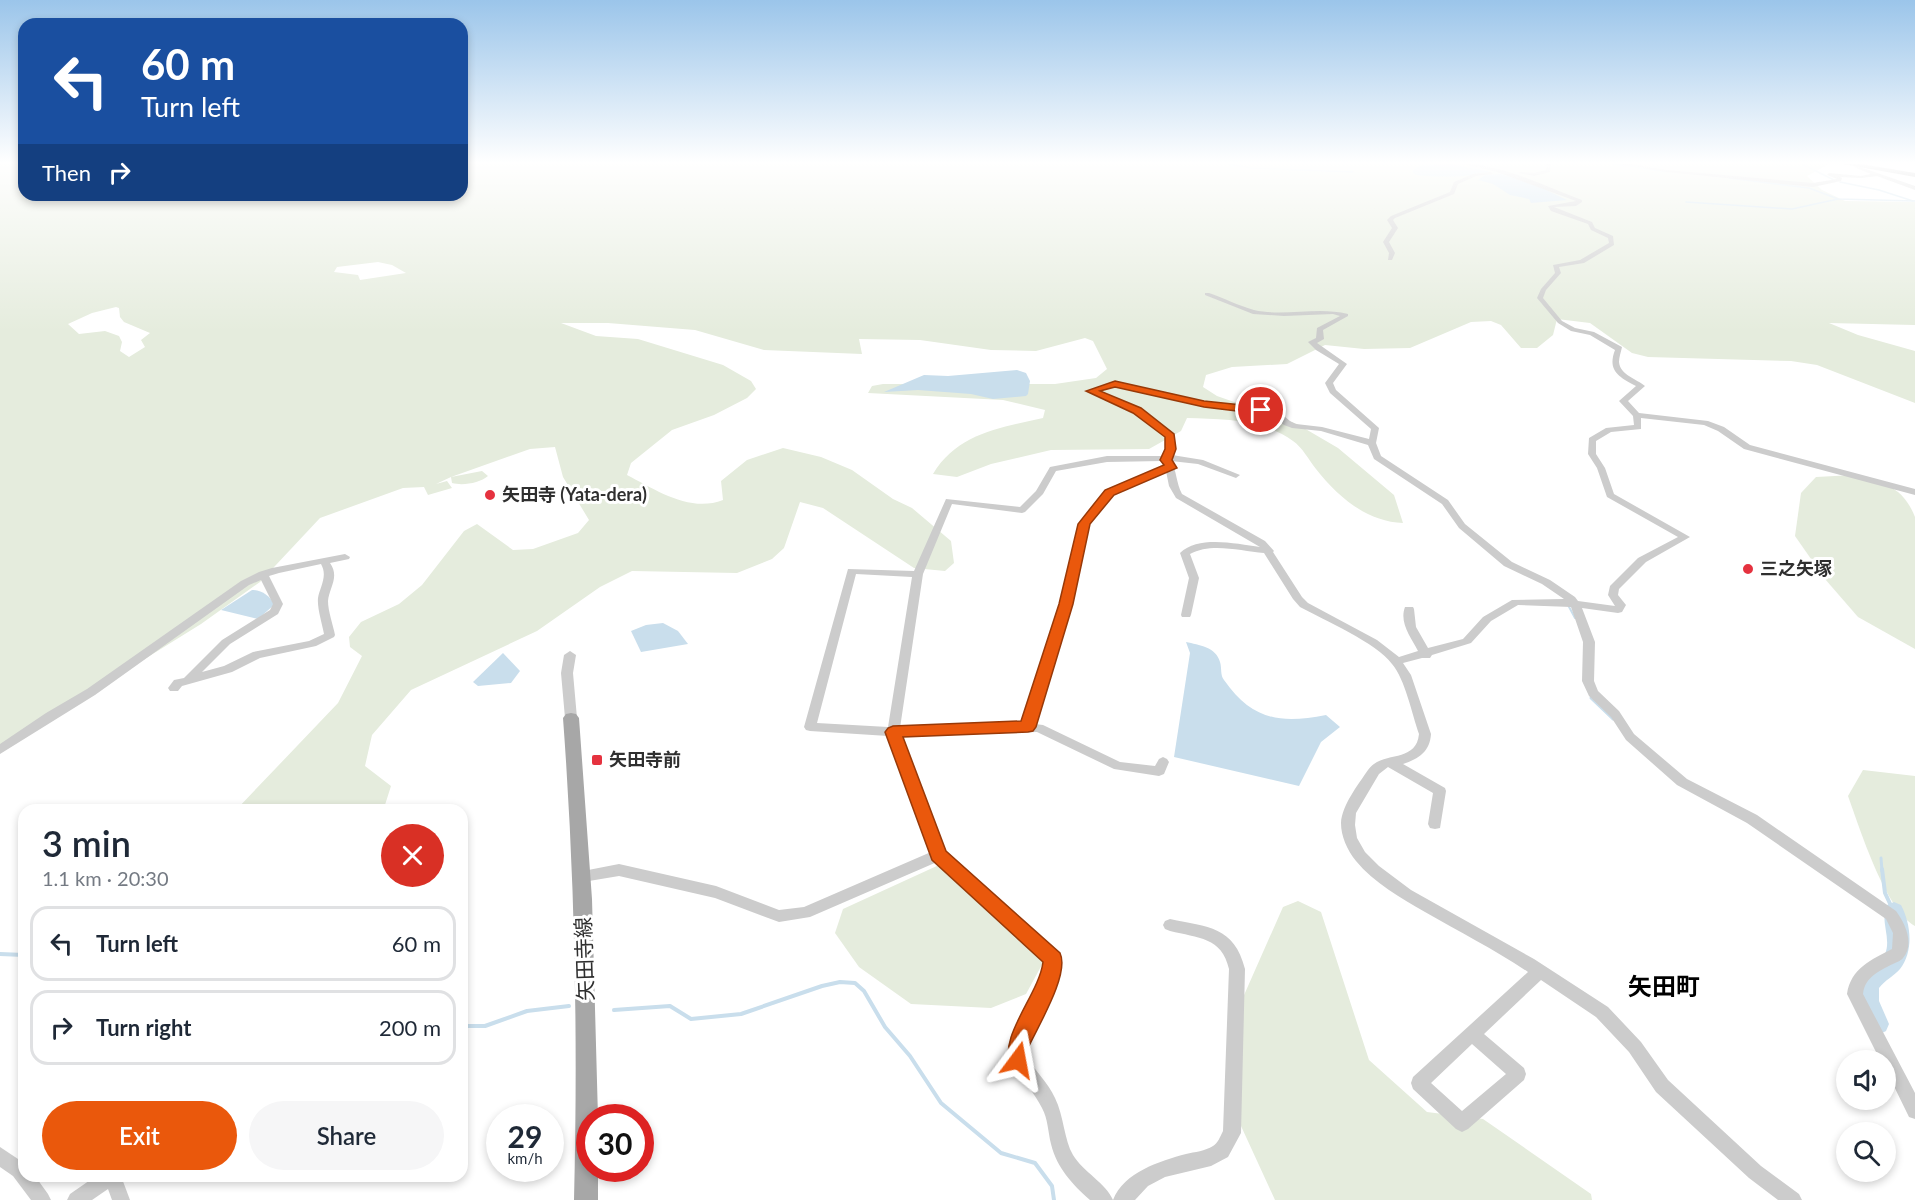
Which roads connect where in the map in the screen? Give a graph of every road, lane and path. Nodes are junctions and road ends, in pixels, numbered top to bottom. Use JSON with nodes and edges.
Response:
{"nodes":[{"id":1,"x":1390,"y":220,"type":"edge"},
{"id":2,"x":1581,"y":220,"type":"edge"},
{"id":3,"x":1390,"y":259,"type":"dead end"},
{"id":4,"x":1207,"y":294,"type":"dead end"},
{"id":5,"x":1637,"y":415,"type":"junction"},
{"id":6,"x":1372,"y":444,"type":"junction"},
{"id":7,"x":1168,"y":464,"type":"junction"},
{"id":8,"x":1236,"y":475,"type":"dead end"},
{"id":9,"x":1915,"y":492,"type":"edge"},
{"id":10,"x":1269,"y":551,"type":"junction"},
{"id":11,"x":345,"y":557,"type":"dead end"},
{"id":12,"x":324,"y":561,"type":"junction"},
{"id":13,"x":262,"y":574,"type":"junction"},
{"id":14,"x":918,"y":574,"type":"junction"},
{"id":15,"x":1574,"y":603,"type":"junction"},
{"id":16,"x":1409,"y":609,"type":"dead end"},
{"id":17,"x":1186,"y":615,"type":"dead end"},
{"id":18,"x":570,"y":655,"type":"dead end"},
{"id":19,"x":1426,"y":655,"type":"junction"},
{"id":20,"x":1397,"y":662,"type":"junction"},
{"id":21,"x":188,"y":680,"type":"junction"},
{"id":22,"x":174,"y":688,"type":"dead end"},
{"id":23,"x":571,"y":718,"type":"joint"},
{"id":24,"x":1028,"y":727,"type":"junction"},
{"id":25,"x":893,"y":732,"type":"junction"},
{"id":26,"x":0,"y":750,"type":"edge"},
{"id":27,"x":1163,"y":762,"type":"dead end"},
{"id":28,"x":1389,"y":762,"type":"junction"},
{"id":29,"x":1435,"y":824,"type":"dead end"},
{"id":30,"x":939,"y":855,"type":"junction"},
{"id":31,"x":583,"y":876,"type":"junction"},
{"id":32,"x":1170,"y":925,"type":"dead end"},
{"id":33,"x":1540,"y":971,"type":"junction"},
{"id":34,"x":1472,"y":1034,"type":"junction"},
{"id":35,"x":1915,"y":1111,"type":"edge"},
{"id":36,"x":0,"y":1156,"type":"edge"},
{"id":37,"x":18,"y":1169,"type":"edge"},
{"id":38,"x":28,"y":1182,"type":"edge"},
{"id":39,"x":103,"y":1182,"type":"edge"},
{"id":40,"x":114,"y":1182,"type":"edge"},
{"id":41,"x":42,"y":1200,"type":"edge"},
{"id":42,"x":76,"y":1200,"type":"edge"},
{"id":43,"x":121,"y":1200,"type":"edge"},
{"id":44,"x":586,"y":1200,"type":"edge"},
{"id":45,"x":1104,"y":1200,"type":"edge"},
{"id":46,"x":1122,"y":1200,"type":"edge"},
{"id":47,"x":1793,"y":1200,"type":"edge"}],
"edges":[{"from":1,"to":3,"type":"street"},
{"from":2,"to":5,"type":"street"},
{"from":4,"to":6,"type":"street"},
{"from":5,"to":9,"type":"street"},
{"from":5,"to":15,"type":"street"},
{"from":6,"to":7,"type":"street"},
{"from":6,"to":15,"type":"street"},
{"from":7,"to":8,"type":"street"},
{"from":7,"to":10,"type":"street"},
{"from":7,"to":14,"type":"street"},
{"from":7,"to":24,"type":"street"},
{"from":10,"to":17,"type":"street"},
{"from":10,"to":20,"type":"street"},
{"from":11,"to":12,"type":"street"},
{"from":12,"to":13,"type":"street"},
{"from":12,"to":21,"type":"street"},
{"from":13,"to":21,"type":"street"},
{"from":13,"to":26,"type":"street"},
{"from":14,"to":25,"type":"street"},
{"from":14,"to":25,"type":"street"},
{"from":15,"to":19,"type":"street"},
{"from":15,"to":35,"type":"street"},
{"from":16,"to":19,"type":"street"},
{"from":18,"to":23,"type":"street"},
{"from":19,"to":20,"type":"street"},
{"from":20,"to":28,"type":"street"},
{"from":21,"to":22,"type":"street"},
{"from":23,"to":31,"type":"main road","name":"矢田寺線"},
{"from":24,"to":25,"type":"street"},
{"from":24,"to":27,"type":"street"},
{"from":25,"to":30,"type":"street"},
{"from":28,"to":29,"type":"street"},
{"from":28,"to":33,"type":"street"},
{"from":30,"to":31,"type":"street"},
{"from":30,"to":45,"type":"street"},
{"from":31,"to":44,"type":"main road","name":"矢田寺線"},
{"from":32,"to":46,"type":"street"},
{"from":33,"to":34,"type":"street"},
{"from":33,"to":47,"type":"street"},
{"from":34,"to":34,"type":"street"},
{"from":36,"to":37,"type":"street"},
{"from":38,"to":41,"type":"street"},
{"from":39,"to":42,"type":"street"},
{"from":40,"to":43,"type":"street"}]}
